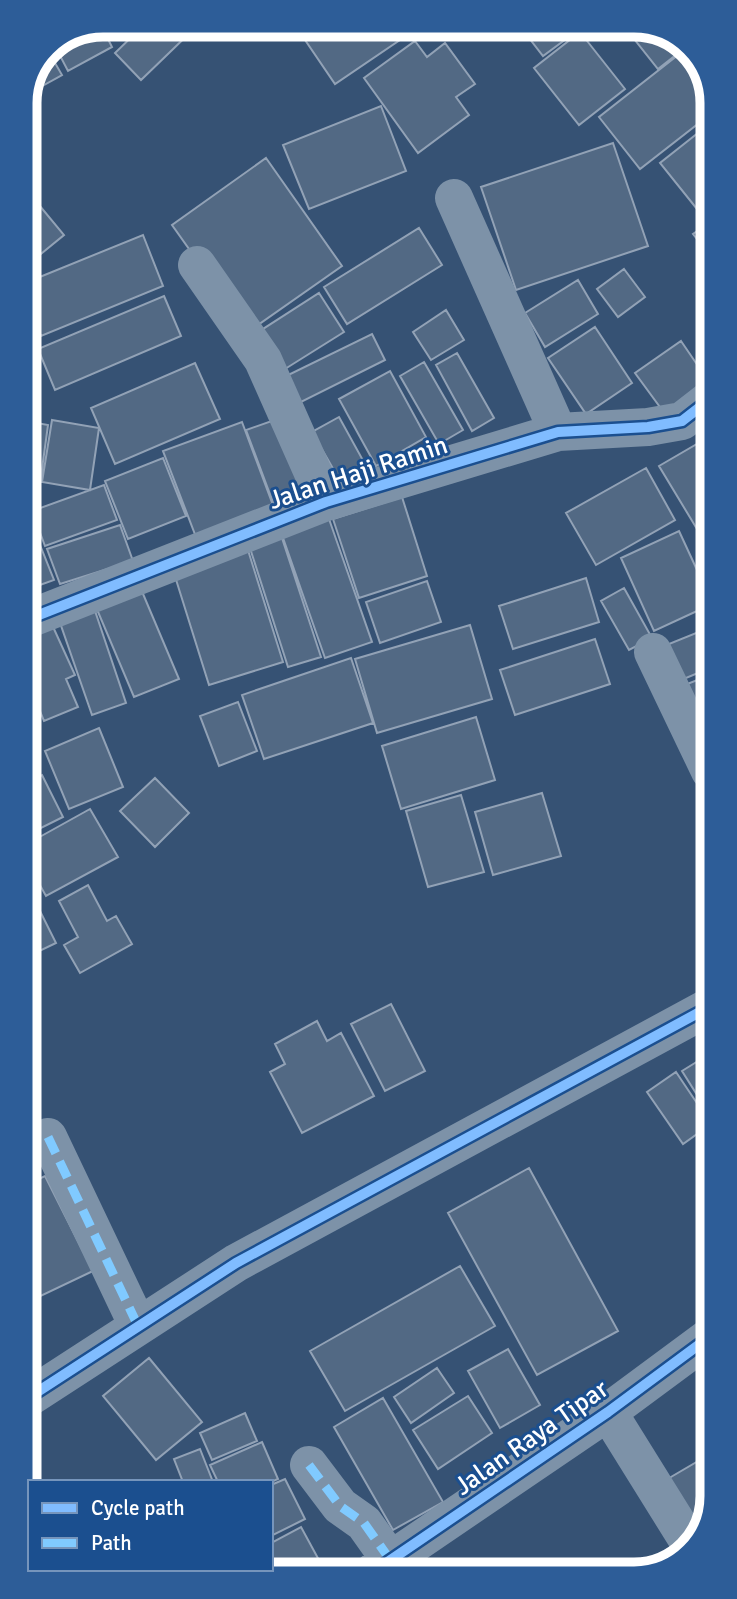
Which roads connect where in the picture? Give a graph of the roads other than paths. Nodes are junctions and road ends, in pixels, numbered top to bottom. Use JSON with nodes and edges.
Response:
{"nodes":[{"id":1,"x":454,"y":198,"type":"dead end"},
{"id":2,"x":197,"y":265,"type":"dead end"},
{"id":3,"x":700,"y":407,"type":"edge"},
{"id":4,"x":558,"y":432,"type":"junction"},
{"id":5,"x":326,"y":502,"type":"junction"},
{"id":6,"x":37,"y":616,"type":"edge"},
{"id":7,"x":653,"y":652,"type":"dead end"},
{"id":8,"x":700,"y":750,"type":"edge"},
{"id":9,"x":700,"y":1012,"type":"edge"},
{"id":10,"x":48,"y":1137,"type":"dead end"},
{"id":11,"x":138,"y":1326,"type":"junction"},
{"id":12,"x":700,"y":1344,"type":"edge"},
{"id":13,"x":37,"y":1393,"type":"edge"},
{"id":14,"x":608,"y":1412,"type":"junction"},
{"id":15,"x":309,"y":1465,"type":"dead end"},
{"id":16,"x":686,"y":1537,"type":"edge"},
{"id":17,"x":380,"y":1562,"type":"edge"},
{"id":18,"x":388,"y":1562,"type":"edge"}],
"edges":[{"from":1,"to":4,"type":"street"},
{"from":2,"to":5,"type":"street"},
{"from":3,"to":4,"type":"street","name":"Jalan Haji Ramin"},
{"from":4,"to":5,"type":"street","name":"Jalan Haji Ramin"},
{"from":5,"to":6,"type":"street","name":"Jalan Haji Ramin"},
{"from":7,"to":8,"type":"street"},
{"from":9,"to":11,"type":"street"},
{"from":10,"to":11,"type":"street"},
{"from":11,"to":13,"type":"street"},
{"from":12,"to":14,"type":"street","name":"Jalan Raya Tipar"},
{"from":14,"to":16,"type":"street"},
{"from":14,"to":18,"type":"street","name":"Jalan Raya Tipar"},
{"from":15,"to":17,"type":"street"}]}
